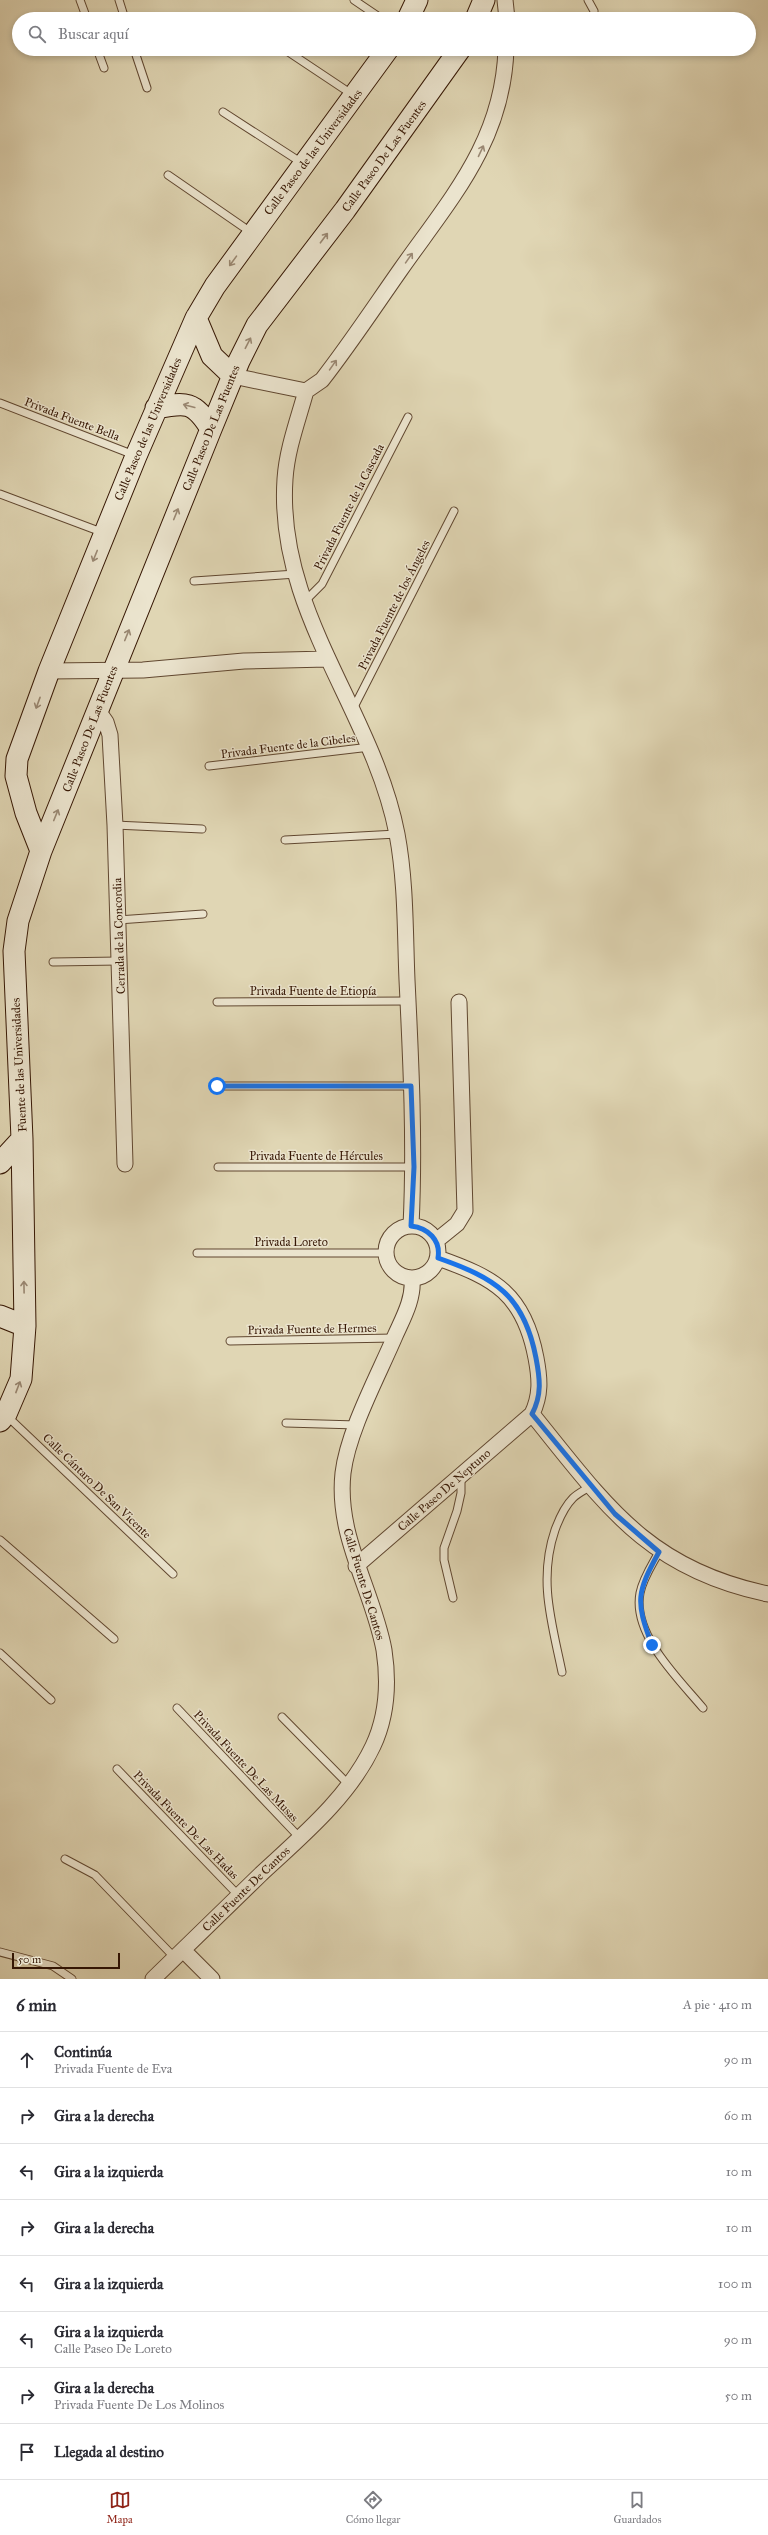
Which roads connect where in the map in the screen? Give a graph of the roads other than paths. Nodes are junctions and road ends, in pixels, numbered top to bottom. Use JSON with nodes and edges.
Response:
{"nodes":[{"id":1,"x":80,"y":0,"type":"edge"},
{"id":2,"x":119,"y":0,"type":"edge"},
{"id":3,"x":354,"y":0,"type":"edge"},
{"id":4,"x":417,"y":0,"type":"edge"},
{"id":5,"x":484,"y":0,"type":"edge"},
{"id":6,"x":505,"y":0,"type":"edge"},
{"id":7,"x":588,"y":0,"type":"edge"},
{"id":8,"x":594,"y":11,"type":"dead end"},
{"id":9,"x":84,"y":12,"type":"edge"},
{"id":10,"x":123,"y":12,"type":"edge"},
{"id":11,"x":372,"y":12,"type":"edge"},
{"id":12,"x":411,"y":12,"type":"edge"},
{"id":13,"x":479,"y":12,"type":"edge"},
{"id":14,"x":506,"y":12,"type":"edge"},
{"id":15,"x":100,"y":56,"type":"edge"},
{"id":16,"x":136,"y":56,"type":"edge"},
{"id":17,"x":294,"y":56,"type":"edge"},
{"id":18,"x":383,"y":56,"type":"edge"},
{"id":19,"x":455,"y":56,"type":"edge"},
{"id":20,"x":506,"y":56,"type":"edge"},
{"id":21,"x":104,"y":68,"type":"dead end"},
{"id":22,"x":147,"y":88,"type":"dead end"},
{"id":23,"x":355,"y":97,"type":"junction"},
{"id":24,"x":223,"y":112,"type":"dead end"},
{"id":25,"x":304,"y":164,"type":"junction"},
{"id":26,"x":168,"y":174,"type":"dead end"},
{"id":27,"x":252,"y":234,"type":"junction"},
{"id":28,"x":196,"y":318,"type":"junction"},
{"id":29,"x":233,"y":376,"type":"junction"},
{"id":30,"x":306,"y":391,"type":"junction"},
{"id":31,"x":0,"y":403,"type":"edge"},
{"id":32,"x":156,"y":408,"type":"junction"},
{"id":33,"x":408,"y":417,"type":"dead end"},
{"id":34,"x":211,"y":429,"type":"junction"},
{"id":35,"x":136,"y":456,"type":"junction"},
{"id":36,"x":0,"y":494,"type":"edge"},
{"id":37,"x":454,"y":511,"type":"dead end"},
{"id":38,"x":104,"y":533,"type":"junction"},
{"id":39,"x":296,"y":574,"type":"junction"},
{"id":40,"x":194,"y":581,"type":"dead end"},
{"id":41,"x":303,"y":603,"type":"junction"},
{"id":42,"x":327,"y":659,"type":"junction"},
{"id":43,"x":49,"y":671,"type":"junction"},
{"id":44,"x":112,"y":671,"type":"junction"},
{"id":45,"x":353,"y":710,"type":"junction"},
{"id":46,"x":98,"y":712,"type":"junction"},
{"id":47,"x":370,"y":747,"type":"junction"},
{"id":48,"x":209,"y":766,"type":"dead end"},
{"id":49,"x":115,"y":826,"type":"junction"},
{"id":50,"x":202,"y":829,"type":"dead end"},
{"id":51,"x":397,"y":834,"type":"junction"},
{"id":52,"x":285,"y":840,"type":"dead end"},
{"id":53,"x":41,"y":851,"type":"junction"},
{"id":54,"x":203,"y":914,"type":"dead end"},
{"id":55,"x":118,"y":920,"type":"junction"},
{"id":56,"x":120,"y":961,"type":"junction"},
{"id":57,"x":53,"y":962,"type":"dead end"},
{"id":58,"x":408,"y":1001,"type":"junction"},
{"id":59,"x":217,"y":1002,"type":"dead end"},
{"id":60,"x":459,"y":1002,"type":"dead end"},
{"id":61,"x":217,"y":1086,"type":"dead end"},
{"id":62,"x":411,"y":1086,"type":"junction"},
{"id":63,"x":22,"y":1139,"type":"junction"},
{"id":64,"x":0,"y":1163,"type":"edge"},
{"id":65,"x":125,"y":1164,"type":"dead end"},
{"id":66,"x":218,"y":1167,"type":"dead end"},
{"id":67,"x":414,"y":1167,"type":"junction"},
{"id":68,"x":411,"y":1226,"type":"junction"},
{"id":69,"x":436,"y":1241,"type":"junction"},
{"id":70,"x":196,"y":1253,"type":"dead end"},
{"id":71,"x":386,"y":1253,"type":"junction"},
{"id":72,"x":438,"y":1258,"type":"junction"},
{"id":73,"x":412,"y":1278,"type":"junction"},
{"id":74,"x":0,"y":1316,"type":"edge"},
{"id":75,"x":25,"y":1326,"type":"junction"},
{"id":76,"x":394,"y":1338,"type":"junction"},
{"id":77,"x":230,"y":1341,"type":"dead end"},
{"id":78,"x":532,"y":1414,"type":"junction"},
{"id":79,"x":3,"y":1418,"type":"edge"},
{"id":80,"x":286,"y":1423,"type":"dead end"},
{"id":81,"x":357,"y":1426,"type":"junction"},
{"id":82,"x":461,"y":1476,"type":"junction"},
{"id":83,"x":591,"y":1486,"type":"junction"},
{"id":84,"x":0,"y":1540,"type":"edge"},
{"id":85,"x":659,"y":1552,"type":"junction"},
{"id":86,"x":356,"y":1566,"type":"junction"},
{"id":87,"x":173,"y":1574,"type":"dead end"},
{"id":88,"x":768,"y":1594,"type":"edge"},
{"id":89,"x":453,"y":1598,"type":"dead end"},
{"id":90,"x":114,"y":1638,"type":"dead end"},
{"id":91,"x":0,"y":1653,"type":"edge"},
{"id":92,"x":562,"y":1672,"type":"dead end"},
{"id":93,"x":51,"y":1700,"type":"dead end"},
{"id":94,"x":177,"y":1708,"type":"dead end"},
{"id":95,"x":704,"y":1708,"type":"dead end"},
{"id":96,"x":282,"y":1717,"type":"dead end"},
{"id":97,"x":117,"y":1769,"type":"dead end"},
{"id":98,"x":349,"y":1785,"type":"junction"},
{"id":99,"x":300,"y":1838,"type":"junction"},
{"id":100,"x":65,"y":1858,"type":"dead end"},
{"id":101,"x":239,"y":1896,"type":"junction"},
{"id":102,"x":0,"y":1952,"type":"edge"},
{"id":103,"x":179,"y":1954,"type":"junction"},
{"id":104,"x":72,"y":1979,"type":"edge"},
{"id":105,"x":153,"y":1979,"type":"edge"},
{"id":106,"x":212,"y":1979,"type":"edge"}],
"edges":[{"from":1,"to":9,"type":"lane"},
{"from":2,"to":10,"type":"lane"},
{"from":3,"to":11,"type":"lane"},
{"from":4,"to":12,"type":"street"},
{"from":5,"to":13,"type":"street"},
{"from":6,"to":14,"type":"street"},
{"from":7,"to":8,"type":"lane"},
{"from":15,"to":21,"type":"lane"},
{"from":16,"to":22,"type":"lane"},
{"from":17,"to":23,"type":"lane"},
{"from":18,"to":23,"type":"street","name":"Calle Paseo de las Universidades"},
{"from":29,"to":19,"type":"street","name":"Calle Paseo De Las Fuentes","one_way":true},
{"from":30,"to":20,"type":"street","one_way":true},
{"from":23,"to":25,"type":"street","name":"Calle Paseo de las Universidades"},
{"from":24,"to":25,"type":"lane"},
{"from":25,"to":27,"type":"street","name":"Calle Paseo de las Universidades"},
{"from":26,"to":27,"type":"lane"},
{"from":27,"to":28,"type":"street","name":"Calle Paseo de las Universidades","one_way":true},
{"from":28,"to":29,"type":"street"},
{"from":28,"to":32,"type":"street","name":"Calle Paseo de las Universidades"},
{"from":29,"to":30,"type":"street"},
{"from":29,"to":34,"type":"street","name":"Calle Paseo De Las Fuentes"},
{"from":30,"to":39,"type":"street"},
{"from":31,"to":35,"type":"lane","name":"Privada Fuente Bella"},
{"from":34,"to":32,"type":"street","one_way":true},
{"from":32,"to":35,"type":"street","name":"Calle Paseo de las Universidades"},
{"from":33,"to":41,"type":"lane","name":"Privada Fuente de la Cascada"},
{"from":44,"to":34,"type":"street","name":"Calle Paseo De Las Fuentes","one_way":true},
{"from":35,"to":38,"type":"street","name":"Calle Paseo de las Universidades"},
{"from":36,"to":38,"type":"lane"},
{"from":37,"to":45,"type":"lane","name":"Privada Fuente de los Ángeles"},
{"from":38,"to":43,"type":"street","name":"Calle Paseo de las Universidades","one_way":true},
{"from":39,"to":40,"type":"lane"},
{"from":39,"to":41,"type":"street"},
{"from":41,"to":42,"type":"street"},
{"from":42,"to":44,"type":"street"},
{"from":42,"to":45,"type":"street"},
{"from":43,"to":44,"type":"street"},
{"from":43,"to":53,"type":"street","name":"Calle Paseo de las Universidades","one_way":true},
{"from":44,"to":46,"type":"street","name":"Calle Paseo De Las Fuentes"},
{"from":45,"to":47,"type":"street"},
{"from":46,"to":49,"type":"street","name":"Cerrada de la Concordia"},
{"from":53,"to":46,"type":"street","name":"Calle Paseo De Las Fuentes","one_way":true},
{"from":47,"to":48,"type":"lane","name":"Privada Fuente de la Cibeles"},
{"from":47,"to":51,"type":"street"},
{"from":49,"to":50,"type":"lane"},
{"from":49,"to":55,"type":"street","name":"Cerrada de la Concordia"},
{"from":51,"to":52,"type":"lane"},
{"from":51,"to":58,"type":"street"},
{"from":53,"to":63,"type":"street","name":"Fuente de las Universidades"},
{"from":54,"to":55,"type":"lane"},
{"from":55,"to":56,"type":"street","name":"Cerrada de la Concordia"},
{"from":56,"to":57,"type":"lane"},
{"from":56,"to":65,"type":"street","name":"Cerrada de la Concordia"},
{"from":58,"to":59,"type":"lane","name":"Privada Fuente de Etiopía"},
{"from":58,"to":62,"type":"street"},
{"from":60,"to":69,"type":"street"},
{"from":61,"to":62,"type":"lane"},
{"from":62,"to":67,"type":"street"},
{"from":63,"to":64,"type":"street","name":"Fuente de las Universidades"},
{"from":75,"to":63,"type":"street","name":"Fuente de las Universidades","one_way":true},
{"from":66,"to":67,"type":"lane","name":"Privada Fuente de Hércules"},
{"from":67,"to":68,"type":"street"},
{"from":68,"to":69,"type":"street"},
{"from":68,"to":71,"type":"street"},
{"from":69,"to":72,"type":"street"},
{"from":70,"to":71,"type":"lane","name":"Privada Loreto"},
{"from":71,"to":73,"type":"street"},
{"from":72,"to":73,"type":"street"},
{"from":72,"to":78,"type":"street"},
{"from":73,"to":76,"type":"street","name":"Calle Fuente De Cantos"},
{"from":74,"to":75,"type":"street"},
{"from":79,"to":75,"type":"street","name":"Fuente de las Universidades","one_way":true},
{"from":76,"to":77,"type":"lane","name":"Privada Fuente de Hermes"},
{"from":76,"to":81,"type":"street","name":"Calle Fuente De Cantos"},
{"from":78,"to":82,"type":"street","name":"Calle Paseo De Neptuno"},
{"from":78,"to":83,"type":"street"},
{"from":79,"to":87,"type":"lane","name":"Calle Cántaro De San Vicente"},
{"from":80,"to":81,"type":"lane"},
{"from":81,"to":86,"type":"street","name":"Calle Fuente De Cantos"},
{"from":82,"to":86,"type":"street","name":"Calle Paseo De Neptuno"},
{"from":82,"to":89,"type":"lane"},
{"from":83,"to":85,"type":"street"},
{"from":83,"to":92,"type":"lane"},
{"from":84,"to":90,"type":"lane"},
{"from":85,"to":88,"type":"street"},
{"from":85,"to":95,"type":"lane"},
{"from":86,"to":98,"type":"street","name":"Calle Fuente De Cantos"},
{"from":91,"to":93,"type":"lane"},
{"from":94,"to":99,"type":"lane","name":"Privada Fuente De Las Musas"},
{"from":96,"to":98,"type":"lane"},
{"from":97,"to":101,"type":"lane","name":"Privada Fuente De Las Hadas"},
{"from":98,"to":99,"type":"street","name":"Calle Fuente De Cantos"},
{"from":99,"to":101,"type":"street","name":"Calle Fuente De Cantos"},
{"from":100,"to":103,"type":"lane"},
{"from":101,"to":103,"type":"street","name":"Calle Fuente De Cantos"},
{"from":102,"to":104,"type":"lane"},
{"from":103,"to":105,"type":"street","name":"Calle Fuente De Cantos"},
{"from":103,"to":106,"type":"street"}]}
